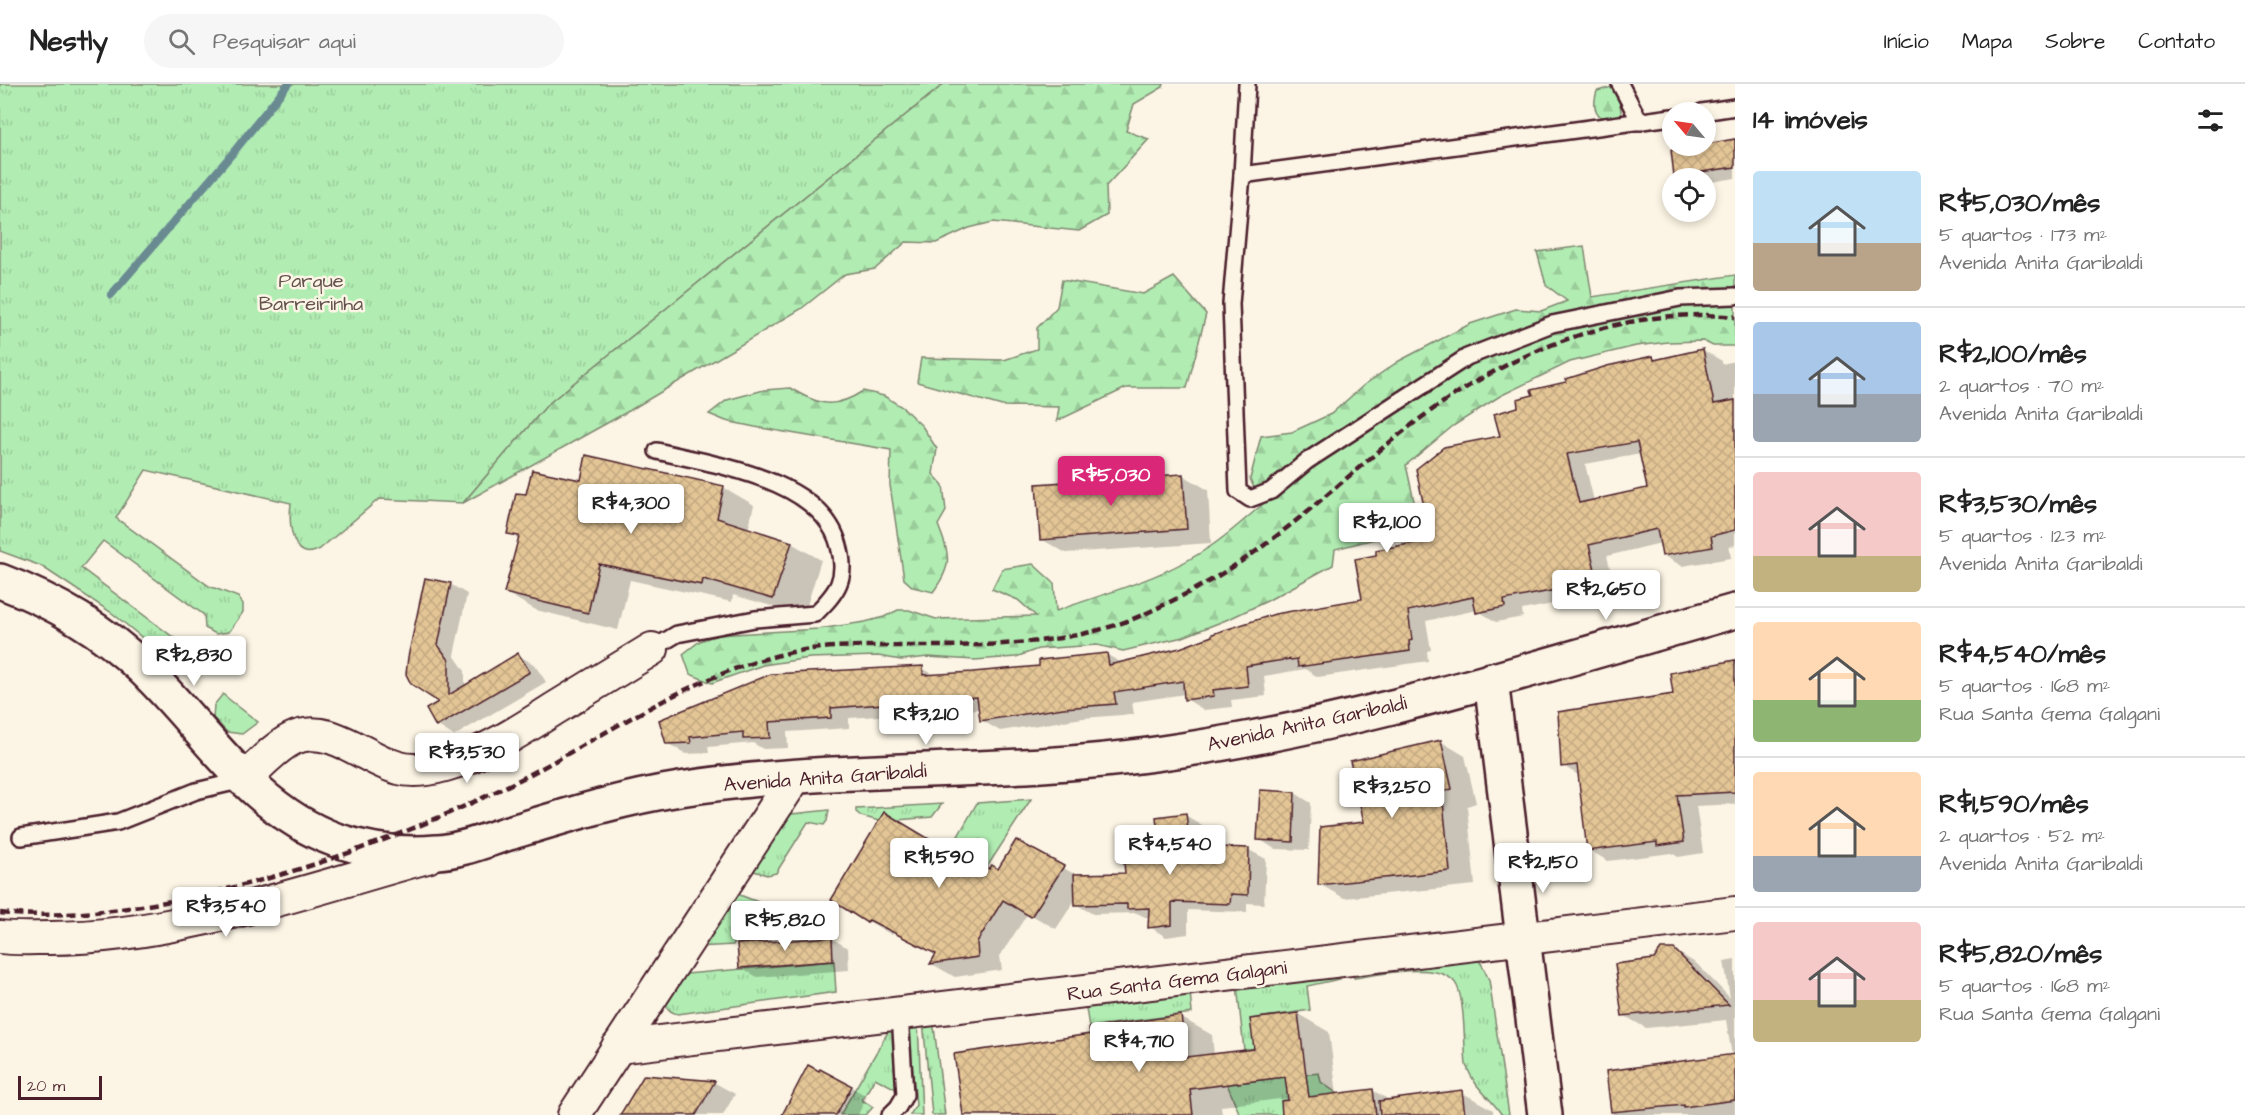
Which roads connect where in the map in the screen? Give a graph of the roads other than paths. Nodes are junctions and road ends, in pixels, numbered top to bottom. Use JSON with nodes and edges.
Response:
{"nodes":[{"id":1,"x":1247,"y":84,"type":"edge"},
{"id":2,"x":1620,"y":84,"type":"edge"},
{"id":3,"x":1735,"y":107,"type":"edge"},
{"id":4,"x":1716,"y":110,"type":"edge"},
{"id":5,"x":1662,"y":119,"type":"edge"},
{"id":6,"x":1640,"y":122,"type":"junction"},
{"id":7,"x":1242,"y":175,"type":"junction"},
{"id":8,"x":1735,"y":296,"type":"edge"},
{"id":9,"x":657,"y":451,"type":"dead end"},
{"id":10,"x":0,"y":581,"type":"edge"},
{"id":11,"x":1735,"y":611,"type":"edge"},
{"id":12,"x":651,"y":649,"type":"joint"},
{"id":13,"x":1491,"y":680,"type":"junction"},
{"id":14,"x":795,"y":777,"type":"junction"},
{"id":15,"x":243,"y":780,"type":"junction"},
{"id":16,"x":21,"y":837,"type":"dead end"},
{"id":17,"x":442,"y":852,"type":"junction"},
{"id":18,"x":1735,"y":913,"type":"edge"},
{"id":19,"x":0,"y":937,"type":"edge"},
{"id":20,"x":1522,"y":939,"type":"junction"},
{"id":21,"x":900,"y":1014,"type":"junction"},
{"id":22,"x":618,"y":1047,"type":"junction"},
{"id":23,"x":574,"y":1115,"type":"edge"},
{"id":24,"x":890,"y":1115,"type":"edge"},
{"id":25,"x":1545,"y":1115,"type":"edge"}],
"edges":[{"from":1,"to":7,"type":"lane"},
{"from":2,"to":6,"type":"lane"},
{"from":3,"to":4,"type":"lane"},
{"from":5,"to":6,"type":"lane"},
{"from":6,"to":7,"type":"lane"},
{"from":7,"to":8,"type":"lane"},
{"from":9,"to":12,"type":"lane"},
{"from":10,"to":15,"type":"main road","name":"Avenida Anita Garibaldi"},
{"from":11,"to":13,"type":"main road","name":"Avenida Anita Garibaldi"},
{"from":12,"to":15,"type":"street"},
{"from":13,"to":14,"type":"main road","name":"Avenida Anita Garibaldi"},
{"from":13,"to":20,"type":"main road"},
{"from":14,"to":17,"type":"main road","name":"Avenida Anita Garibaldi"},
{"from":14,"to":22,"type":"street"},
{"from":15,"to":16,"type":"lane"},
{"from":15,"to":17,"type":"main road","name":"Avenida Anita Garibaldi"},
{"from":17,"to":19,"type":"street"},
{"from":18,"to":20,"type":"street","name":"Rua Santa Gema Galgani"},
{"from":20,"to":21,"type":"street","name":"Rua Santa Gema Galgani"},
{"from":20,"to":25,"type":"main road"},
{"from":21,"to":22,"type":"street","name":"Rua Santa Gema Galgani"},
{"from":21,"to":24,"type":"lane"},
{"from":22,"to":23,"type":"street"}]}
